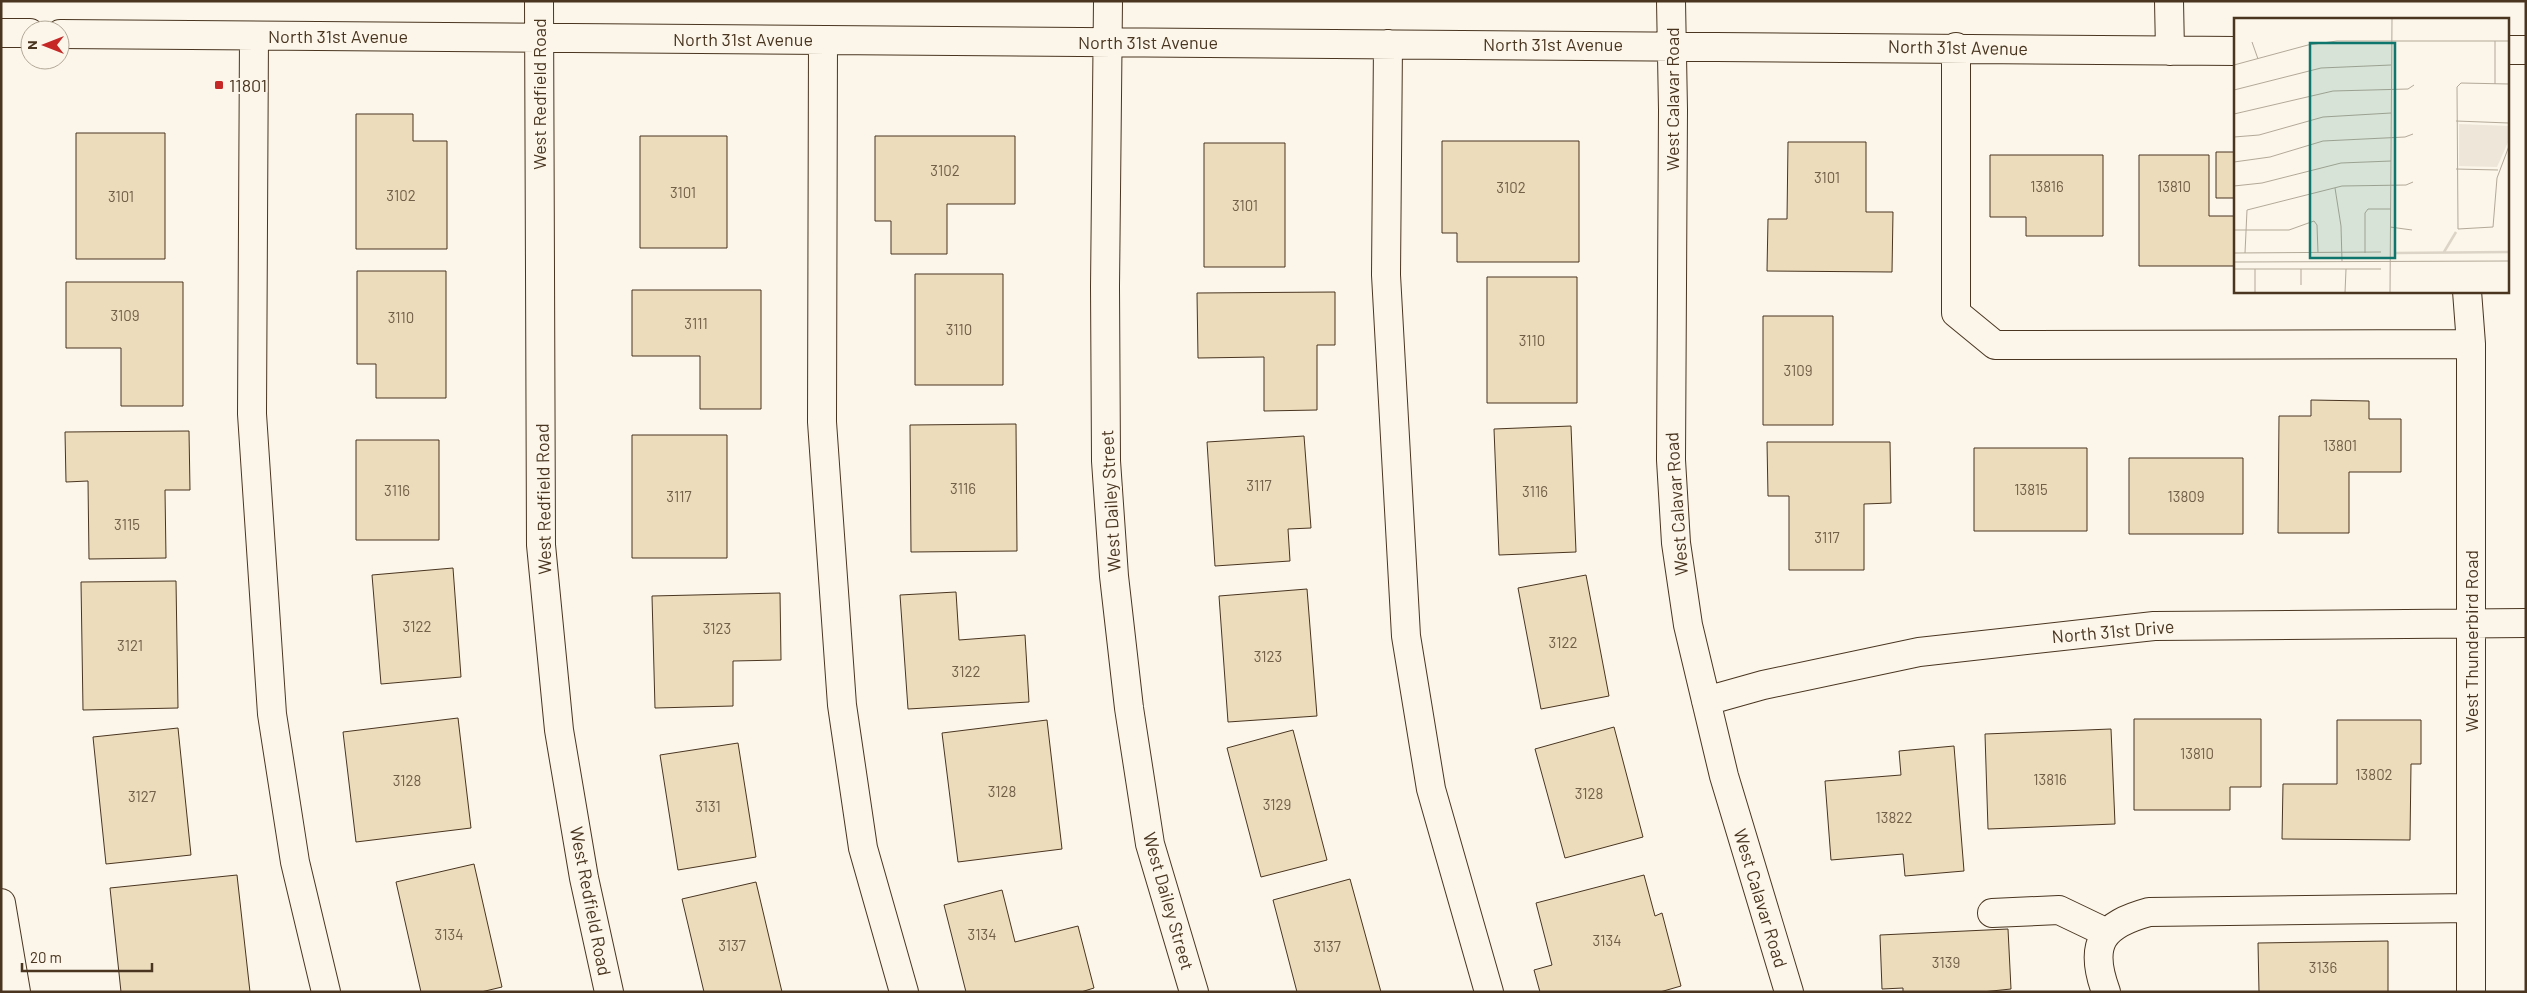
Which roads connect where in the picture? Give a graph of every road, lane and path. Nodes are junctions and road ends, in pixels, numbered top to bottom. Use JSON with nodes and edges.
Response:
{"nodes":[{"id":1,"x":539,"y":1,"type":"edge"},
{"id":2,"x":1108,"y":1,"type":"edge"},
{"id":3,"x":1671,"y":1,"type":"edge"},
{"id":4,"x":2169,"y":1,"type":"edge"},
{"id":5,"x":1,"y":33,"type":"edge"},
{"id":6,"x":20,"y":33,"type":"edge"},
{"id":7,"x":70,"y":34,"type":"edge"},
{"id":8,"x":254,"y":36,"type":"junction"},
{"id":9,"x":539,"y":38,"type":"junction"},
{"id":10,"x":823,"y":40,"type":"junction"},
{"id":11,"x":1108,"y":42,"type":"junction"},
{"id":12,"x":1388,"y":44,"type":"junction"},
{"id":13,"x":1671,"y":45,"type":"junction"},
{"id":14,"x":1956,"y":47,"type":"junction"},
{"id":15,"x":2234,"y":50,"type":"edge"},
{"id":16,"x":2510,"y":50,"type":"edge"},
{"id":17,"x":2526,"y":50,"type":"edge"},
{"id":18,"x":2170,"y":51,"type":"junction"},
{"id":19,"x":2467,"y":292,"type":"edge"},
{"id":20,"x":2471,"y":344,"type":"junction"},
{"id":21,"x":2472,"y":622,"type":"junction"},
{"id":22,"x":2526,"y":622,"type":"edge"},
{"id":23,"x":1706,"y":700,"type":"junction"},
{"id":24,"x":1,"y":903,"type":"edge"},
{"id":25,"x":2471,"y":908,"type":"junction"},
{"id":26,"x":1992,"y":912,"type":"dead end"},
{"id":27,"x":2105,"y":932,"type":"junction"},
{"id":28,"x":16,"y":992,"type":"edge"},
{"id":29,"x":326,"y":992,"type":"edge"},
{"id":30,"x":610,"y":992,"type":"edge"},
{"id":31,"x":904,"y":992,"type":"edge"},
{"id":32,"x":1194,"y":992,"type":"edge"},
{"id":33,"x":1489,"y":992,"type":"edge"},
{"id":34,"x":1790,"y":992,"type":"edge"},
{"id":35,"x":2106,"y":992,"type":"edge"},
{"id":36,"x":2471,"y":992,"type":"edge"}],
"edges":[{"from":1,"to":9,"type":"street","name":"West Redfield Road"},
{"from":2,"to":11,"type":"street","name":"West Dailey Street"},
{"from":3,"to":13,"type":"street","name":"West Calavar Road"},
{"from":4,"to":18,"type":"street"},
{"from":5,"to":6,"type":"street"},
{"from":7,"to":8,"type":"street","name":"North 31st Avenue"},
{"from":8,"to":9,"type":"street","name":"North 31st Avenue"},
{"from":8,"to":29,"type":"street"},
{"from":9,"to":10,"type":"street","name":"North 31st Avenue"},
{"from":9,"to":30,"type":"street","name":"West Redfield Road"},
{"from":10,"to":11,"type":"street","name":"North 31st Avenue"},
{"from":10,"to":31,"type":"street"},
{"from":11,"to":12,"type":"street","name":"North 31st Avenue"},
{"from":11,"to":32,"type":"street","name":"West Dailey Street"},
{"from":12,"to":13,"type":"street","name":"North 31st Avenue"},
{"from":12,"to":33,"type":"street"},
{"from":13,"to":14,"type":"street","name":"North 31st Avenue"},
{"from":13,"to":23,"type":"street","name":"West Calavar Road"},
{"from":14,"to":18,"type":"street","name":"North 31st Avenue"},
{"from":14,"to":20,"type":"street"},
{"from":15,"to":18,"type":"street","name":"North 31st Avenue"},
{"from":16,"to":17,"type":"street"},
{"from":19,"to":20,"type":"street","name":"West Thunderbird Road"},
{"from":20,"to":21,"type":"street","name":"West Thunderbird Road"},
{"from":21,"to":22,"type":"street","name":"North 31st Drive"},
{"from":21,"to":23,"type":"street","name":"North 31st Drive"},
{"from":21,"to":25,"type":"street","name":"West Thunderbird Road"},
{"from":23,"to":34,"type":"street","name":"West Calavar Road"},
{"from":24,"to":28,"type":"street"},
{"from":25,"to":27,"type":"street"},
{"from":25,"to":36,"type":"street","name":"West Thunderbird Road"},
{"from":26,"to":27,"type":"street"},
{"from":27,"to":35,"type":"street"}]}
